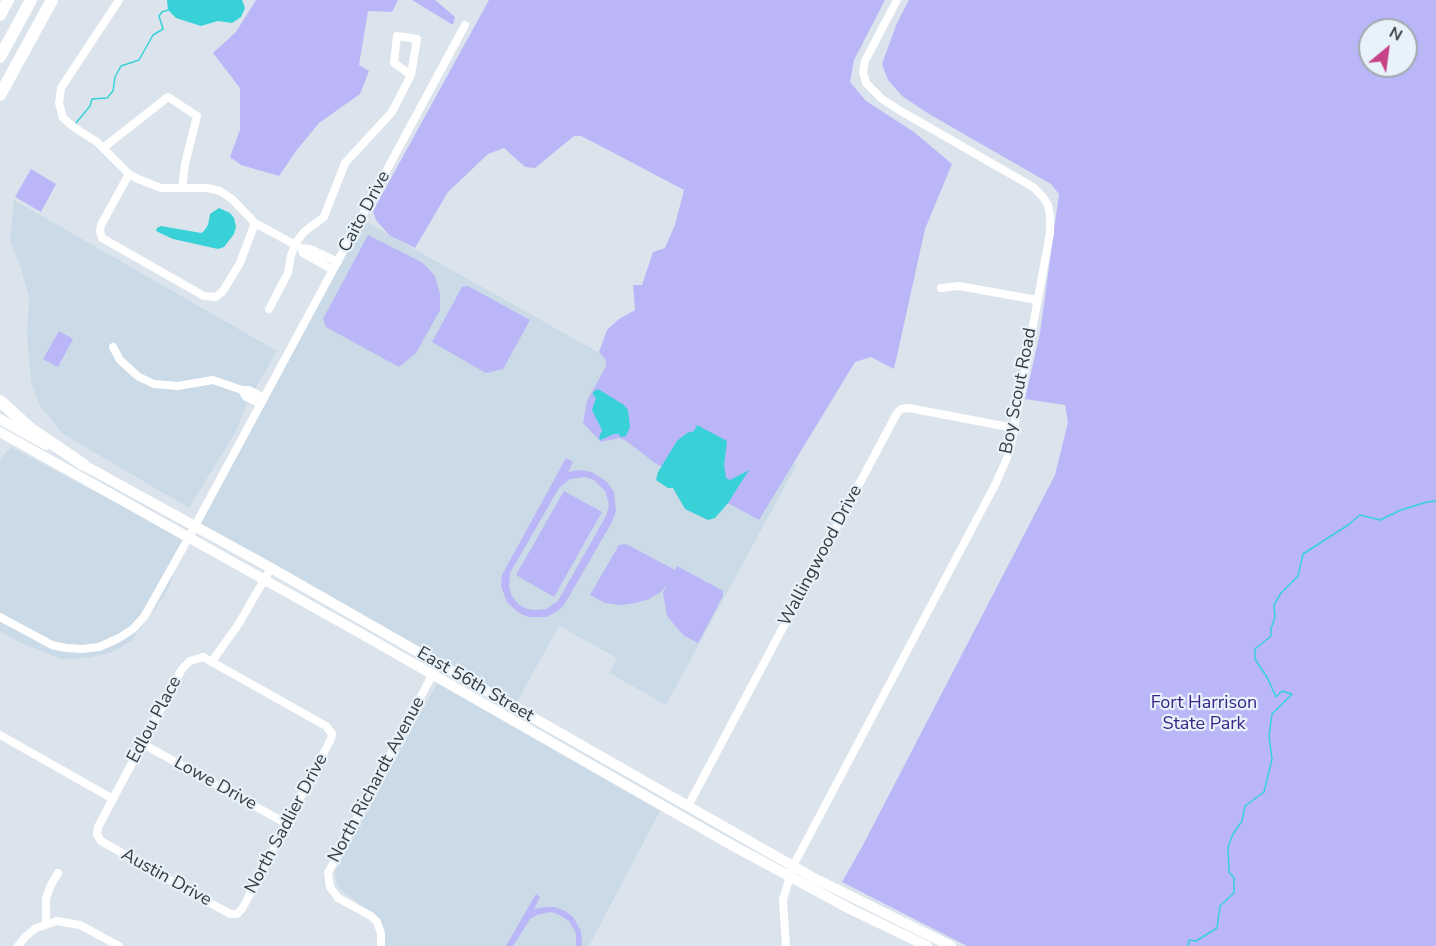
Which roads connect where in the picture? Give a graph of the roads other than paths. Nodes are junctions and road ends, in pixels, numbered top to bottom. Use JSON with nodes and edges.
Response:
{"nodes":[{"id":1,"x":8,"y":0,"type":"edge"},
{"id":2,"x":31,"y":0,"type":"edge"},
{"id":3,"x":52,"y":0,"type":"edge"},
{"id":4,"x":119,"y":0,"type":"edge"},
{"id":5,"x":897,"y":0,"type":"edge"},
{"id":6,"x":0,"y":15,"type":"edge"},
{"id":7,"x":465,"y":25,"type":"dead end"},
{"id":8,"x":0,"y":57,"type":"edge"},
{"id":9,"x":411,"y":75,"type":"junction"},
{"id":10,"x":3,"y":90,"type":"edge"},
{"id":11,"x":0,"y":100,"type":"edge"},
{"id":12,"x":103,"y":148,"type":"junction"},
{"id":13,"x":129,"y":174,"type":"junction"},
{"id":14,"x":182,"y":188,"type":"junction"},
{"id":15,"x":255,"y":223,"type":"junction"},
{"id":16,"x":298,"y":246,"type":"junction"},
{"id":17,"x":336,"y":266,"type":"junction"},
{"id":18,"x":941,"y":288,"type":"dead end"},
{"id":19,"x":1036,"y":300,"type":"junction"},
{"id":20,"x":269,"y":309,"type":"dead end"},
{"id":21,"x":113,"y":347,"type":"dead end"},
{"id":22,"x":0,"y":401,"type":"edge"},
{"id":23,"x":262,"y":401,"type":"junction"},
{"id":24,"x":0,"y":419,"type":"edge"},
{"id":25,"x":1014,"y":428,"type":"junction"},
{"id":26,"x":0,"y":432,"type":"edge"},
{"id":27,"x":84,"y":465,"type":"junction"},
{"id":28,"x":192,"y":532,"type":"junction"},
{"id":29,"x":271,"y":568,"type":"junction"},
{"id":30,"x":264,"y":579,"type":"junction"},
{"id":31,"x":0,"y":617,"type":"edge"},
{"id":32,"x":212,"y":661,"type":"junction"},
{"id":33,"x":438,"y":664,"type":"junction"},
{"id":34,"x":434,"y":675,"type":"junction"},
{"id":35,"x":0,"y":735,"type":"edge"},
{"id":36,"x":143,"y":744,"type":"junction"},
{"id":37,"x":608,"y":760,"type":"junction"},
{"id":38,"x":602,"y":770,"type":"junction"},
{"id":39,"x":113,"y":799,"type":"junction"},
{"id":40,"x":688,"y":806,"type":"junction"},
{"id":41,"x":287,"y":825,"type":"junction"},
{"id":42,"x":97,"y":836,"type":"joint"},
{"id":43,"x":791,"y":871,"type":"junction"},
{"id":44,"x":58,"y":873,"type":"dead end"},
{"id":45,"x":237,"y":914,"type":"joint"},
{"id":46,"x":46,"y":923,"type":"junction"},
{"id":47,"x":18,"y":946,"type":"edge"},
{"id":48,"x":119,"y":946,"type":"edge"},
{"id":49,"x":381,"y":946,"type":"edge"},
{"id":50,"x":786,"y":946,"type":"edge"},
{"id":51,"x":927,"y":946,"type":"edge"},
{"id":52,"x":951,"y":946,"type":"edge"}],
"edges":[{"from":1,"to":6,"type":"highway"},
{"from":2,"to":8,"type":"highway"},
{"from":3,"to":10,"type":"highway"},
{"from":4,"to":12,"type":"street"},
{"from":5,"to":19,"type":"street","name":"Boy Scout Road"},
{"from":7,"to":17,"type":"street","name":"Caito Drive"},
{"from":9,"to":9,"type":"street"},
{"from":9,"to":16,"type":"street"},
{"from":10,"to":11,"type":"highway"},
{"from":12,"to":13,"type":"street"},
{"from":12,"to":14,"type":"street"},
{"from":13,"to":14,"type":"street"},
{"from":13,"to":15,"type":"street"},
{"from":14,"to":15,"type":"street"},
{"from":15,"to":16,"type":"street"},
{"from":16,"to":17,"type":"street"},
{"from":16,"to":20,"type":"street"},
{"from":17,"to":23,"type":"street","name":"Caito Drive"},
{"from":18,"to":19,"type":"street"},
{"from":19,"to":25,"type":"street","name":"Boy Scout Road"},
{"from":21,"to":23,"type":"street"},
{"from":22,"to":27,"type":"highway"},
{"from":23,"to":28,"type":"street","name":"Caito Drive"},
{"from":24,"to":27,"type":"main road","name":"East 56th Street"},
{"from":25,"to":40,"type":"street","name":"Wallingwood Drive"},
{"from":25,"to":43,"type":"street","name":"Boy Scout Road"},
{"from":26,"to":28,"type":"main road","name":"East 56th Street"},
{"from":27,"to":28,"type":"main road","name":"East 56th Street"},
{"from":28,"to":29,"type":"main road","name":"East 56th Street"},
{"from":28,"to":30,"type":"main road","name":"East 56th Street"},
{"from":28,"to":31,"type":"street","name":"Caito Drive"},
{"from":29,"to":30,"type":"street"},
{"from":29,"to":33,"type":"main road","name":"East 56th Street"},
{"from":30,"to":32,"type":"street"},
{"from":30,"to":34,"type":"main road","name":"East 56th Street"},
{"from":32,"to":36,"type":"street","name":"Edlou Place"},
{"from":32,"to":41,"type":"street","name":"North Sadlier Drive"},
{"from":33,"to":34,"type":"street","name":"North Richardt Avenue"},
{"from":33,"to":37,"type":"main road","name":"East 56th Street"},
{"from":34,"to":38,"type":"main road","name":"East 56th Street"},
{"from":34,"to":49,"type":"street","name":"North Richardt Avenue"},
{"from":35,"to":39,"type":"street"},
{"from":36,"to":39,"type":"street","name":"Edlou Place"},
{"from":36,"to":41,"type":"street","name":"Lowe Drive"},
{"from":37,"to":38,"type":"street"},
{"from":37,"to":40,"type":"main road","name":"East 56th Street"},
{"from":38,"to":43,"type":"main road","name":"East 56th Street"},
{"from":39,"to":42,"type":"street","name":"Edlou Place"},
{"from":40,"to":43,"type":"main road","name":"East 56th Street"},
{"from":41,"to":45,"type":"street","name":"North Sadlier Drive"},
{"from":42,"to":45,"type":"street","name":"Austin Drive"},
{"from":43,"to":50,"type":"street","name":"Boy Scout Road"},
{"from":43,"to":51,"type":"main road","name":"East 56th Street"},
{"from":43,"to":52,"type":"main road","name":"East 56th Street"},
{"from":44,"to":46,"type":"street"},
{"from":46,"to":47,"type":"street"},
{"from":46,"to":48,"type":"street"}]}
